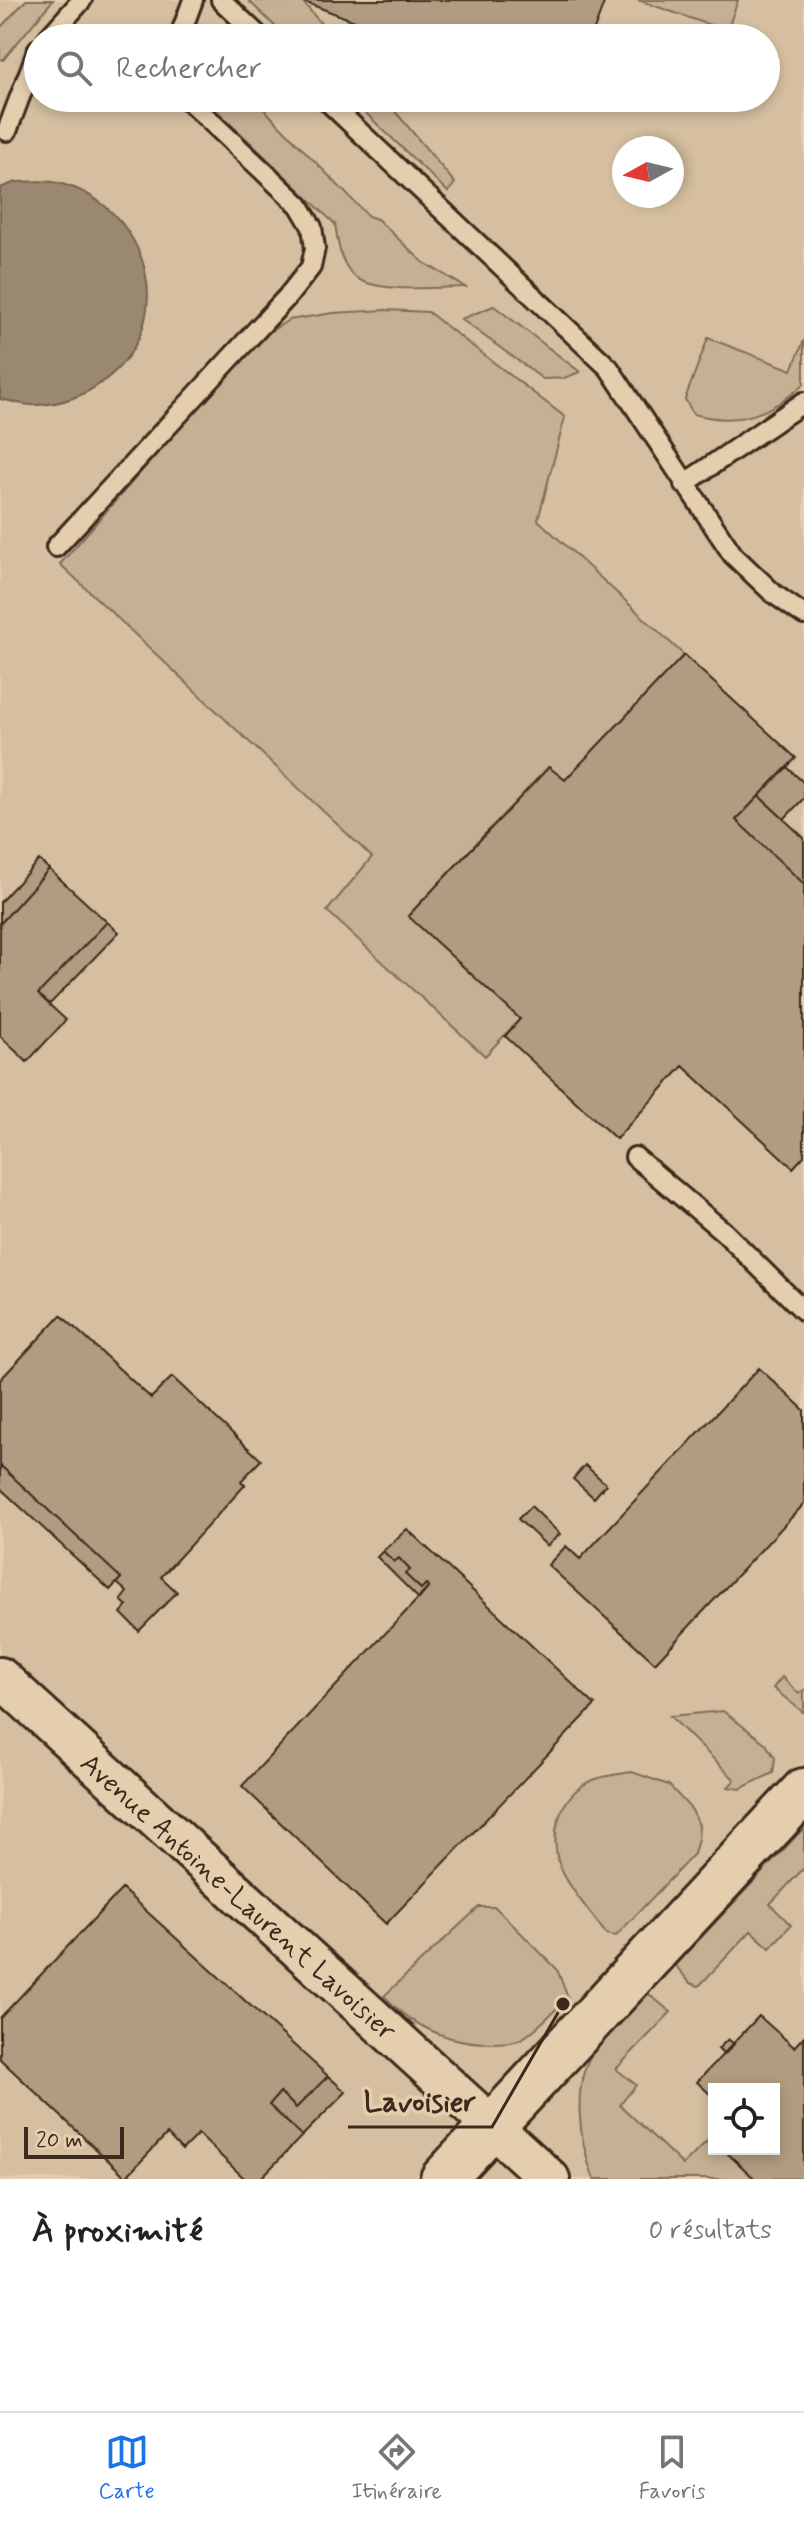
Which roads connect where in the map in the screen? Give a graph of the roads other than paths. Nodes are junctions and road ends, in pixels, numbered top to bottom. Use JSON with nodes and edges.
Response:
{"nodes":[{"id":1,"x":82,"y":0,"type":"edge"},
{"id":2,"x":193,"y":0,"type":"edge"},
{"id":3,"x":221,"y":0,"type":"edge"},
{"id":4,"x":61,"y":24,"type":"edge"},
{"id":5,"x":184,"y":24,"type":"edge"},
{"id":6,"x":246,"y":24,"type":"edge"},
{"id":7,"x":24,"y":86,"type":"edge"},
{"id":8,"x":201,"y":112,"type":"edge"},
{"id":9,"x":339,"y":112,"type":"edge"},
{"id":10,"x":7,"y":131,"type":"dead end"},
{"id":11,"x":804,"y":402,"type":"edge"},
{"id":12,"x":684,"y":484,"type":"junction"},
{"id":13,"x":56,"y":547,"type":"dead end"},
{"id":14,"x":804,"y":615,"type":"edge"},
{"id":15,"x":635,"y":1157,"type":"dead end"},
{"id":16,"x":804,"y":1311,"type":"edge"},
{"id":17,"x":0,"y":1677,"type":"edge"},
{"id":18,"x":804,"y":1791,"type":"edge"},
{"id":19,"x":492,"y":2127,"type":"junction"},
{"id":20,"x":443,"y":2179,"type":"edge"},
{"id":21,"x":550,"y":2179,"type":"edge"}],
"edges":[{"from":1,"to":4,"type":"lane"},
{"from":2,"to":5,"type":"lane"},
{"from":3,"to":6,"type":"lane"},
{"from":7,"to":10,"type":"lane"},
{"from":8,"to":13,"type":"lane"},
{"from":9,"to":12,"type":"lane"},
{"from":11,"to":12,"type":"lane"},
{"from":12,"to":14,"type":"lane"},
{"from":15,"to":16,"type":"lane"},
{"from":17,"to":19,"type":"street","name":"Avenue Antoine-Laurent Lavoisier"},
{"from":18,"to":19,"type":"street"},
{"from":19,"to":20,"type":"street"},
{"from":19,"to":21,"type":"street","name":"Avenue Antoine-Laurent Lavoisier"}]}
